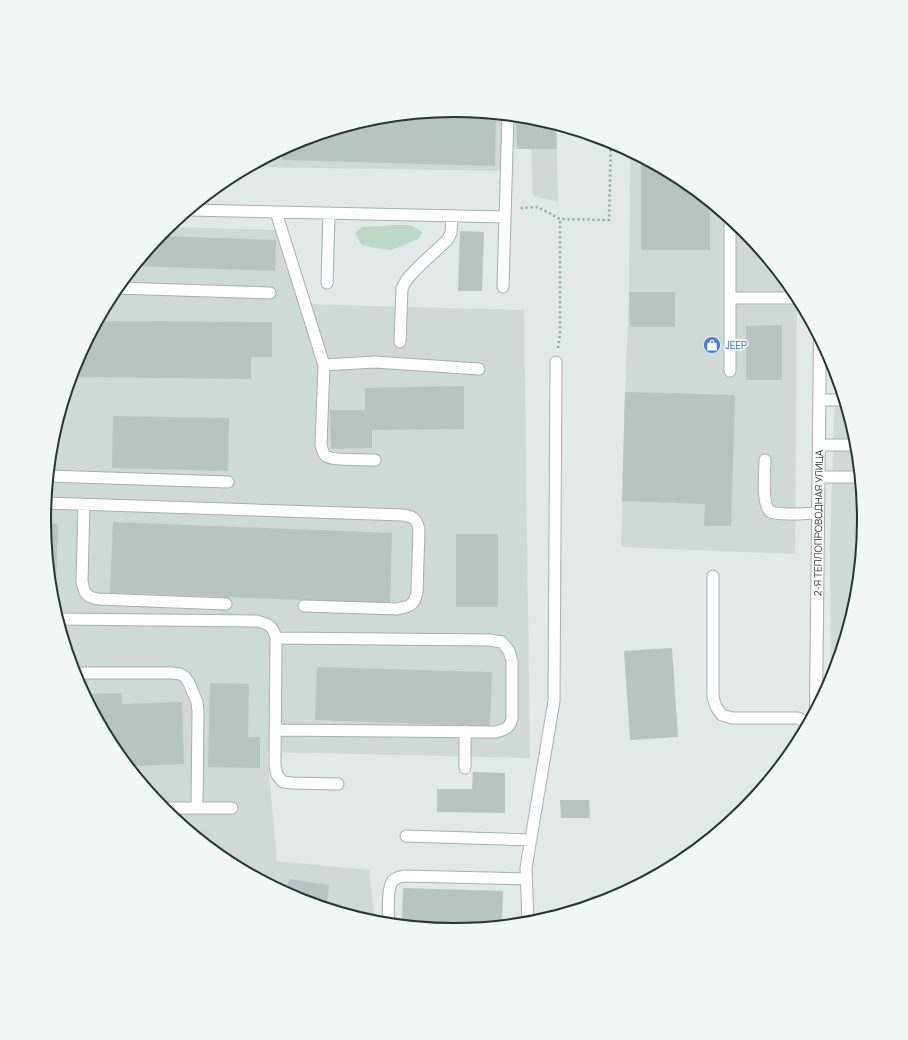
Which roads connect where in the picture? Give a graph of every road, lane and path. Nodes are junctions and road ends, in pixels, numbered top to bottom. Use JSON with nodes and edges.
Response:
{"nodes":[{"id":1,"x":508,"y":120,"type":"edge"},
{"id":2,"x":611,"y":149,"type":"edge"},
{"id":3,"x":196,"y":210,"type":"edge"},
{"id":4,"x":276,"y":212,"type":"junction"},
{"id":5,"x":329,"y":213,"type":"junction"},
{"id":6,"x":452,"y":216,"type":"junction"},
{"id":7,"x":505,"y":217,"type":"junction"},
{"id":8,"x":560,"y":219,"type":"junction"},
{"id":9,"x":730,"y":226,"type":"edge"},
{"id":10,"x":327,"y":283,"type":"dead end"},
{"id":11,"x":503,"y":287,"type":"dead end"},
{"id":12,"x":125,"y":288,"type":"edge"},
{"id":13,"x":270,"y":293,"type":"dead end"},
{"id":14,"x":730,"y":298,"type":"junction"},
{"id":15,"x":790,"y":298,"type":"edge"},
{"id":16,"x":400,"y":342,"type":"dead end"},
{"id":17,"x":820,"y":352,"type":"edge"},
{"id":18,"x":556,"y":362,"type":"joint"},
{"id":19,"x":324,"y":365,"type":"junction"},
{"id":20,"x":479,"y":370,"type":"dead end"},
{"id":21,"x":730,"y":371,"type":"dead end"},
{"id":22,"x":819,"y":400,"type":"junction"},
{"id":23,"x":839,"y":400,"type":"edge"},
{"id":24,"x":819,"y":445,"type":"junction"},
{"id":25,"x":850,"y":445,"type":"edge"},
{"id":26,"x":375,"y":460,"type":"dead end"},
{"id":27,"x":764,"y":460,"type":"dead end"},
{"id":28,"x":53,"y":476,"type":"edge"},
{"id":29,"x":819,"y":477,"type":"junction"},
{"id":30,"x":855,"y":477,"type":"edge"},
{"id":31,"x":228,"y":482,"type":"dead end"},
{"id":32,"x":52,"y":503,"type":"edge"},
{"id":33,"x":84,"y":504,"type":"junction"},
{"id":34,"x":818,"y":513,"type":"junction"},
{"id":35,"x":713,"y":576,"type":"dead end"},
{"id":36,"x":226,"y":604,"type":"dead end"},
{"id":37,"x":304,"y":606,"type":"dead end"},
{"id":38,"x":64,"y":620,"type":"edge"},
{"id":39,"x":276,"y":638,"type":"junction"},
{"id":40,"x":82,"y":673,"type":"edge"},
{"id":41,"x":816,"y":696,"type":"edge"},
{"id":42,"x":804,"y":721,"type":"edge"},
{"id":43,"x":276,"y":730,"type":"junction"},
{"id":44,"x":465,"y":731,"type":"junction"},
{"id":45,"x":465,"y":768,"type":"dead end"},
{"id":46,"x":338,"y":784,"type":"dead end"},
{"id":47,"x":172,"y":808,"type":"edge"},
{"id":48,"x":197,"y":808,"type":"junction"},
{"id":49,"x":232,"y":808,"type":"dead end"},
{"id":50,"x":406,"y":836,"type":"dead end"},
{"id":51,"x":531,"y":840,"type":"junction"},
{"id":52,"x":526,"y":879,"type":"junction"},
{"id":53,"x":528,"y":916,"type":"edge"},
{"id":54,"x":388,"y":918,"type":"edge"}],
"edges":[{"from":1,"to":7,"type":"lane"},
{"from":2,"to":8,"type":"path"},
{"from":3,"to":4,"type":"lane"},
{"from":4,"to":5,"type":"lane"},
{"from":4,"to":19,"type":"lane"},
{"from":5,"to":6,"type":"lane"},
{"from":5,"to":10,"type":"lane"},
{"from":6,"to":7,"type":"lane"},
{"from":6,"to":16,"type":"lane"},
{"from":7,"to":8,"type":"path"},
{"from":7,"to":11,"type":"lane"},
{"from":8,"to":18,"type":"path"},
{"from":9,"to":14,"type":"lane"},
{"from":12,"to":13,"type":"lane"},
{"from":14,"to":15,"type":"lane"},
{"from":14,"to":21,"type":"lane"},
{"from":17,"to":22,"type":"street","name":"2-Я ТЕПЛОПРОВОДНАЯ УЛИЦА"},
{"from":18,"to":51,"type":"lane"},
{"from":19,"to":20,"type":"lane"},
{"from":19,"to":26,"type":"lane"},
{"from":22,"to":23,"type":"lane"},
{"from":22,"to":24,"type":"street","name":"2-Я ТЕПЛОПРОВОДНАЯ УЛИЦА"},
{"from":24,"to":25,"type":"lane"},
{"from":24,"to":29,"type":"street","name":"2-Я ТЕПЛОПРОВОДНАЯ УЛИЦА"},
{"from":27,"to":34,"type":"lane"},
{"from":28,"to":31,"type":"lane"},
{"from":29,"to":30,"type":"lane"},
{"from":29,"to":34,"type":"street","name":"2-Я ТЕПЛОПРОВОДНАЯ УЛИЦА"},
{"from":32,"to":33,"type":"lane"},
{"from":33,"to":36,"type":"lane"},
{"from":33,"to":37,"type":"lane"},
{"from":34,"to":41,"type":"street","name":"2-Я ТЕПЛОПРОВОДНАЯ УЛИЦА"},
{"from":35,"to":42,"type":"lane"},
{"from":38,"to":39,"type":"lane"},
{"from":39,"to":43,"type":"lane"},
{"from":39,"to":44,"type":"lane"},
{"from":40,"to":48,"type":"lane"},
{"from":43,"to":44,"type":"lane"},
{"from":43,"to":46,"type":"lane"},
{"from":44,"to":45,"type":"lane"},
{"from":47,"to":48,"type":"lane"},
{"from":48,"to":49,"type":"lane"},
{"from":50,"to":51,"type":"lane"},
{"from":51,"to":52,"type":"lane"},
{"from":52,"to":53,"type":"lane"},
{"from":52,"to":54,"type":"lane"}]}
